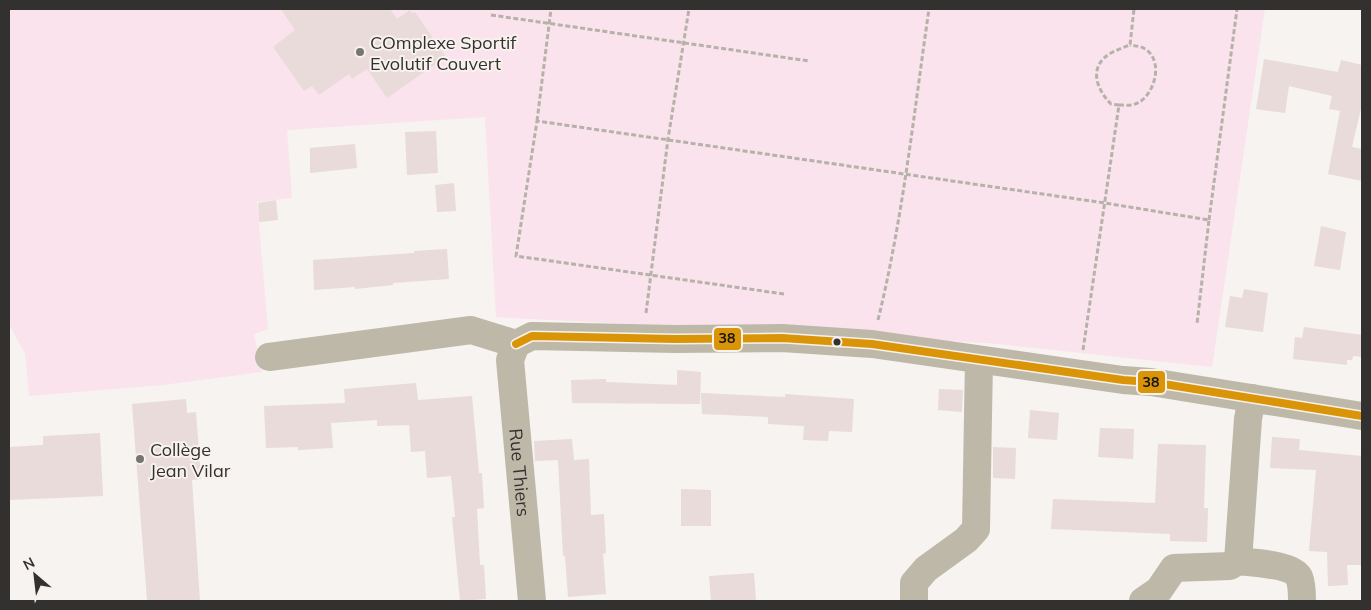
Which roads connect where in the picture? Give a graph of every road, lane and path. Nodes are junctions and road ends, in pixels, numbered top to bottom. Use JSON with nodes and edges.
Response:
{"nodes":[{"id":1,"x":551,"y":9,"type":"edge"},
{"id":2,"x":689,"y":9,"type":"edge"},
{"id":3,"x":929,"y":9,"type":"edge"},
{"id":4,"x":1134,"y":9,"type":"edge"},
{"id":5,"x":1237,"y":9,"type":"edge"},
{"id":6,"x":491,"y":15,"type":"dead end"},
{"id":7,"x":549,"y":24,"type":"junction"},
{"id":8,"x":683,"y":44,"type":"junction"},
{"id":9,"x":1130,"y":45,"type":"junction"},
{"id":10,"x":809,"y":61,"type":"dead end"},
{"id":11,"x":1119,"y":106,"type":"junction"},
{"id":12,"x":537,"y":121,"type":"junction"},
{"id":13,"x":668,"y":139,"type":"junction"},
{"id":14,"x":905,"y":174,"type":"junction"},
{"id":15,"x":1105,"y":203,"type":"junction"},
{"id":16,"x":1210,"y":220,"type":"junction"},
{"id":17,"x":651,"y":275,"type":"junction"},
{"id":18,"x":784,"y":294,"type":"dead end"},
{"id":19,"x":1197,"y":324,"type":"dead end"},
{"id":20,"x":642,"y":338,"type":"junction"},
{"id":21,"x":516,"y":344,"type":"junction"},
{"id":22,"x":872,"y":344,"type":"junction"},
{"id":23,"x":269,"y":357,"type":"dead end"},
{"id":24,"x":979,"y":360,"type":"junction"},
{"id":25,"x":1080,"y":374,"type":"junction"},
{"id":26,"x":1252,"y":398,"type":"junction"},
{"id":27,"x":1362,"y":416,"type":"edge"},
{"id":28,"x":1238,"y":561,"type":"junction"},
{"id":29,"x":532,"y":601,"type":"edge"},
{"id":30,"x":914,"y":601,"type":"edge"},
{"id":31,"x":1143,"y":601,"type":"edge"},
{"id":32,"x":1302,"y":601,"type":"edge"}],
"edges":[{"from":1,"to":7,"type":"path"},
{"from":2,"to":8,"type":"path"},
{"from":3,"to":14,"type":"path"},
{"from":4,"to":9,"type":"path"},
{"from":5,"to":16,"type":"path"},
{"from":6,"to":7,"type":"path"},
{"from":7,"to":8,"type":"path"},
{"from":7,"to":12,"type":"path"},
{"from":8,"to":10,"type":"path"},
{"from":8,"to":13,"type":"path"},
{"from":9,"to":11,"type":"path"},
{"from":9,"to":11,"type":"path"},
{"from":11,"to":15,"type":"path"},
{"from":12,"to":13,"type":"path"},
{"from":12,"to":17,"type":"path"},
{"from":13,"to":14,"type":"path"},
{"from":13,"to":17,"type":"path"},
{"from":14,"to":15,"type":"path"},
{"from":14,"to":22,"type":"path"},
{"from":15,"to":16,"type":"path"},
{"from":15,"to":25,"type":"path"},
{"from":16,"to":19,"type":"path"},
{"from":17,"to":18,"type":"path"},
{"from":17,"to":20,"type":"path"},
{"from":20,"to":21,"type":"street"},
{"from":20,"to":22,"type":"street"},
{"from":21,"to":23,"type":"street"},
{"from":21,"to":29,"type":"street","name":"Rue Thiers"},
{"from":22,"to":24,"type":"street"},
{"from":24,"to":25,"type":"street"},
{"from":24,"to":30,"type":"street"},
{"from":25,"to":26,"type":"street"},
{"from":26,"to":27,"type":"street"},
{"from":26,"to":28,"type":"street"},
{"from":28,"to":31,"type":"street"},
{"from":28,"to":32,"type":"street"}]}
